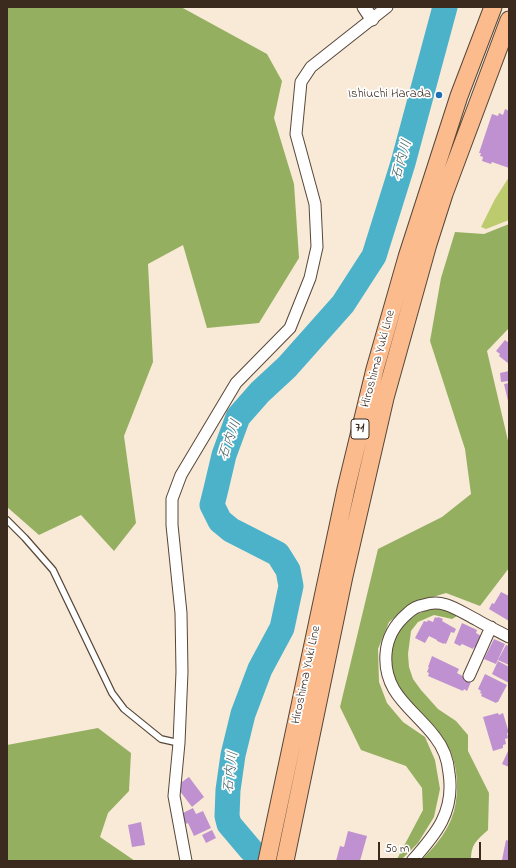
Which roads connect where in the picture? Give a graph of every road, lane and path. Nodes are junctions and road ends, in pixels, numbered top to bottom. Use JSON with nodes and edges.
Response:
{"nodes":[{"id":1,"x":364,"y":7,"type":"edge"},
{"id":2,"x":388,"y":7,"type":"edge"},
{"id":3,"x":493,"y":7,"type":"edge"},
{"id":4,"x":372,"y":19,"type":"junction"},
{"id":5,"x":509,"y":20,"type":"edge"},
{"id":6,"x":7,"y":520,"type":"edge"},
{"id":7,"x":491,"y":627,"type":"junction"},
{"id":8,"x":509,"y":637,"type":"edge"},
{"id":9,"x":469,"y":676,"type":"dead end"},
{"id":10,"x":179,"y":743,"type":"junction"},
{"id":11,"x":186,"y":861,"type":"edge"},
{"id":12,"x":267,"y":861,"type":"edge"},
{"id":13,"x":285,"y":861,"type":"edge"},
{"id":14,"x":412,"y":861,"type":"edge"}],
"edges":[{"from":1,"to":4,"type":"street"},
{"from":2,"to":4,"type":"street"},
{"from":3,"to":12,"type":"main road","name":"Hiroshima Yuki Line","number":"71"},
{"from":4,"to":10,"type":"street"},
{"from":5,"to":13,"type":"main road","name":"Hiroshima Yuki Line","number":"71"},
{"from":6,"to":10,"type":"lane"},
{"from":7,"to":8,"type":"street"},
{"from":7,"to":9,"type":"street"},
{"from":7,"to":14,"type":"street"},
{"from":10,"to":11,"type":"street"}]}
